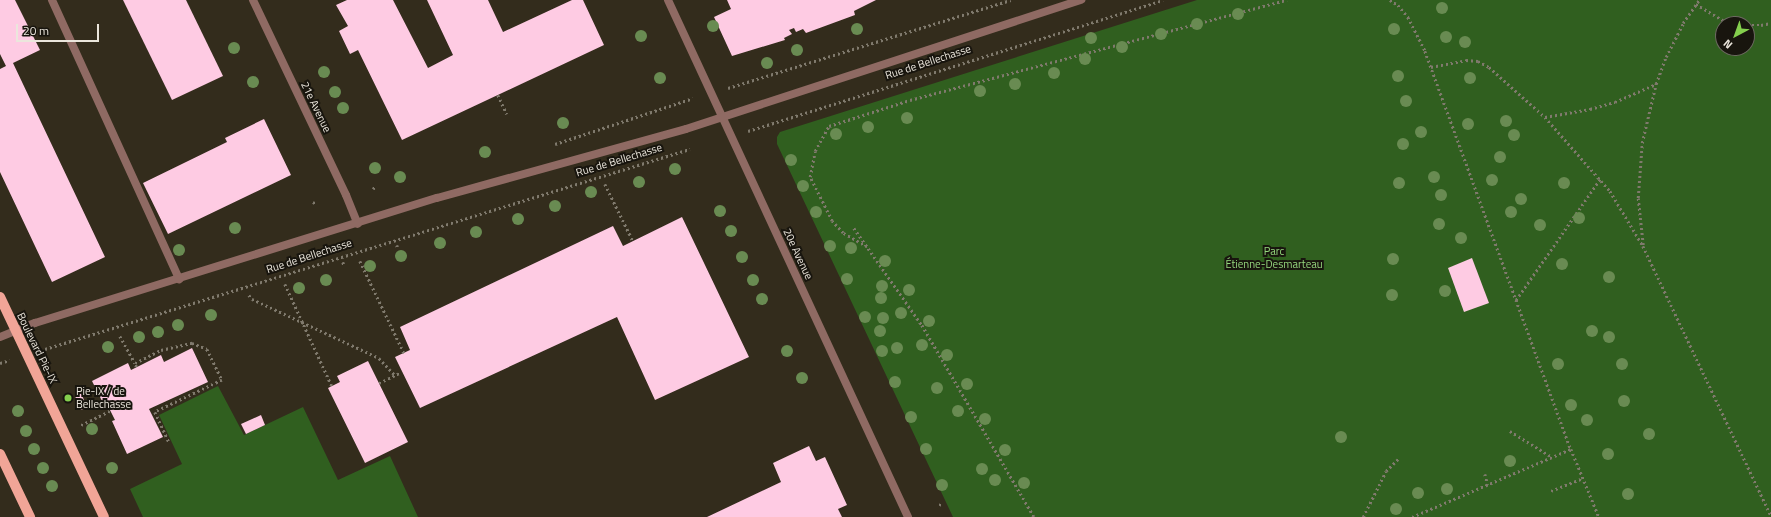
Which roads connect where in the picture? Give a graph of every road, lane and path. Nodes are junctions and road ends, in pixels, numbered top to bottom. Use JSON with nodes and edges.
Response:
{"nodes":[{"id":1,"x":52,"y":0,"type":"edge"},
{"id":2,"x":253,"y":0,"type":"edge"},
{"id":3,"x":668,"y":0,"type":"edge"},
{"id":4,"x":1011,"y":0,"type":"edge"},
{"id":5,"x":1081,"y":0,"type":"edge"},
{"id":6,"x":1163,"y":0,"type":"edge"},
{"id":7,"x":1287,"y":0,"type":"edge"},
{"id":8,"x":1390,"y":0,"type":"edge"},
{"id":9,"x":1699,"y":0,"type":"edge"},
{"id":10,"x":1696,"y":4,"type":"junction"},
{"id":11,"x":1716,"y":16,"type":"edge"},
{"id":12,"x":1771,"y":23,"type":"edge"},
{"id":13,"x":1755,"y":25,"type":"edge"},
{"id":14,"x":1431,"y":67,"type":"junction"},
{"id":15,"x":1656,"y":84,"type":"junction"},
{"id":16,"x":711,"y":93,"type":"junction"},
{"id":17,"x":498,"y":95,"type":"dead end"},
{"id":18,"x":507,"y":114,"type":"dead end"},
{"id":19,"x":722,"y":116,"type":"junction"},
{"id":20,"x":1545,"y":117,"type":"junction"},
{"id":21,"x":731,"y":136,"type":"junction"},
{"id":22,"x":696,"y":147,"type":"dead end"},
{"id":23,"x":1600,"y":179,"type":"junction"},
{"id":24,"x":605,"y":184,"type":"dead end"},
{"id":25,"x":313,"y":202,"type":"dead end"},
{"id":26,"x":317,"y":204,"type":"dead end"},
{"id":27,"x":358,"y":224,"type":"junction"},
{"id":28,"x":854,"y":228,"type":"dead end"},
{"id":29,"x":633,"y":241,"type":"dead end"},
{"id":30,"x":397,"y":245,"type":"dead end"},
{"id":31,"x":1643,"y":246,"type":"junction"},
{"id":32,"x":867,"y":247,"type":"junction"},
{"id":33,"x":398,"y":249,"type":"dead end"},
{"id":34,"x":360,"y":261,"type":"dead end"},
{"id":35,"x":180,"y":279,"type":"junction"},
{"id":36,"x":285,"y":284,"type":"dead end"},
{"id":37,"x":249,"y":295,"type":"dead end"},
{"id":38,"x":0,"y":298,"type":"edge"},
{"id":39,"x":1516,"y":300,"type":"junction"},
{"id":40,"x":302,"y":322,"type":"junction"},
{"id":41,"x":16,"y":331,"type":"junction"},
{"id":42,"x":120,"y":336,"type":"dead end"},
{"id":43,"x":0,"y":337,"type":"edge"},
{"id":44,"x":80,"y":339,"type":"dead end"},
{"id":45,"x":404,"y":353,"type":"dead end"},
{"id":46,"x":135,"y":363,"type":"junction"},
{"id":47,"x":136,"y":367,"type":"dead end"},
{"id":48,"x":402,"y":372,"type":"dead end"},
{"id":49,"x":395,"y":375,"type":"junction"},
{"id":50,"x":379,"y":382,"type":"dead end"},
{"id":51,"x":332,"y":386,"type":"dead end"},
{"id":52,"x":110,"y":411,"type":"dead end"},
{"id":53,"x":80,"y":425,"type":"dead end"},
{"id":54,"x":1510,"y":431,"type":"dead end"},
{"id":55,"x":169,"y":442,"type":"dead end"},
{"id":56,"x":1571,"y":450,"type":"junction"},
{"id":57,"x":0,"y":454,"type":"edge"},
{"id":58,"x":1553,"y":457,"type":"junction"},
{"id":59,"x":1399,"y":458,"type":"dead end"},
{"id":60,"x":1485,"y":474,"type":"dead end"},
{"id":61,"x":1582,"y":478,"type":"junction"},
{"id":62,"x":1488,"y":485,"type":"junction"},
{"id":63,"x":1551,"y":491,"type":"dead end"},
{"id":64,"x":943,"y":503,"type":"dead end"},
{"id":65,"x":939,"y":506,"type":"dead end"},
{"id":66,"x":1771,"y":516,"type":"edge"},
{"id":67,"x":30,"y":517,"type":"edge"},
{"id":68,"x":104,"y":517,"type":"edge"},
{"id":69,"x":908,"y":517,"type":"edge"},
{"id":70,"x":1034,"y":517,"type":"edge"},
{"id":71,"x":1364,"y":517,"type":"edge"},
{"id":72,"x":1412,"y":517,"type":"edge"},
{"id":73,"x":1599,"y":517,"type":"edge"}],
"edges":[{"from":1,"to":35,"type":"street"},
{"from":2,"to":27,"type":"street","name":"21e Avenue"},
{"from":3,"to":16,"type":"street","name":"20e Avenue"},
{"from":4,"to":16,"type":"path"},
{"from":5,"to":19,"type":"street","name":"Rue de Bellechasse"},
{"from":6,"to":21,"type":"path","name":"Rue de Bellechasse"},
{"from":7,"to":32,"type":"path"},
{"from":8,"to":14,"type":"path"},
{"from":9,"to":10,"type":"path"},
{"from":10,"to":11,"type":"path"},
{"from":10,"to":15,"type":"path"},
{"from":12,"to":13,"type":"path"},
{"from":14,"to":20,"type":"path"},
{"from":14,"to":39,"type":"path"},
{"from":15,"to":20,"type":"path"},
{"from":15,"to":31,"type":"path"},
{"from":16,"to":19,"type":"street","name":"20e Avenue"},
{"from":17,"to":18,"type":"path"},
{"from":19,"to":21,"type":"street","name":"20e Avenue"},
{"from":19,"to":27,"type":"street","name":"Rue de Bellechasse"},
{"from":20,"to":23,"type":"path"},
{"from":21,"to":69,"type":"street","name":"20e Avenue"},
{"from":22,"to":44,"type":"path","name":"Rue de Bellechasse"},
{"from":23,"to":31,"type":"path"},
{"from":23,"to":39,"type":"path"},
{"from":24,"to":29,"type":"path"},
{"from":25,"to":26,"type":"path"},
{"from":27,"to":35,"type":"street","name":"Rue de Bellechasse"},
{"from":28,"to":32,"type":"path"},
{"from":30,"to":33,"type":"path"},
{"from":31,"to":66,"type":"path"},
{"from":32,"to":70,"type":"path"},
{"from":34,"to":45,"type":"path"},
{"from":35,"to":41,"type":"street","name":"Rue de Bellechasse"},
{"from":36,"to":40,"type":"path"},
{"from":37,"to":40,"type":"path"},
{"from":38,"to":41,"type":"main road","name":"Boulevard Pie-IX"},
{"from":39,"to":56,"type":"path"},
{"from":40,"to":49,"type":"path"},
{"from":40,"to":51,"type":"path"},
{"from":41,"to":43,"type":"street","name":"Rue de Bellechasse"},
{"from":41,"to":68,"type":"main road","name":"Boulevard Pie-IX"},
{"from":42,"to":46,"type":"path"},
{"from":46,"to":47,"type":"path"},
{"from":46,"to":55,"type":"path"},
{"from":48,"to":49,"type":"path"},
{"from":49,"to":50,"type":"path"},
{"from":52,"to":53,"type":"path"},
{"from":54,"to":58,"type":"path"},
{"from":56,"to":58,"type":"path"},
{"from":56,"to":61,"type":"path"},
{"from":57,"to":67,"type":"main road"},
{"from":58,"to":62,"type":"path"},
{"from":59,"to":71,"type":"path"},
{"from":60,"to":62,"type":"path"},
{"from":61,"to":63,"type":"path"},
{"from":61,"to":73,"type":"path"},
{"from":62,"to":72,"type":"path"},
{"from":64,"to":65,"type":"path"}]}
